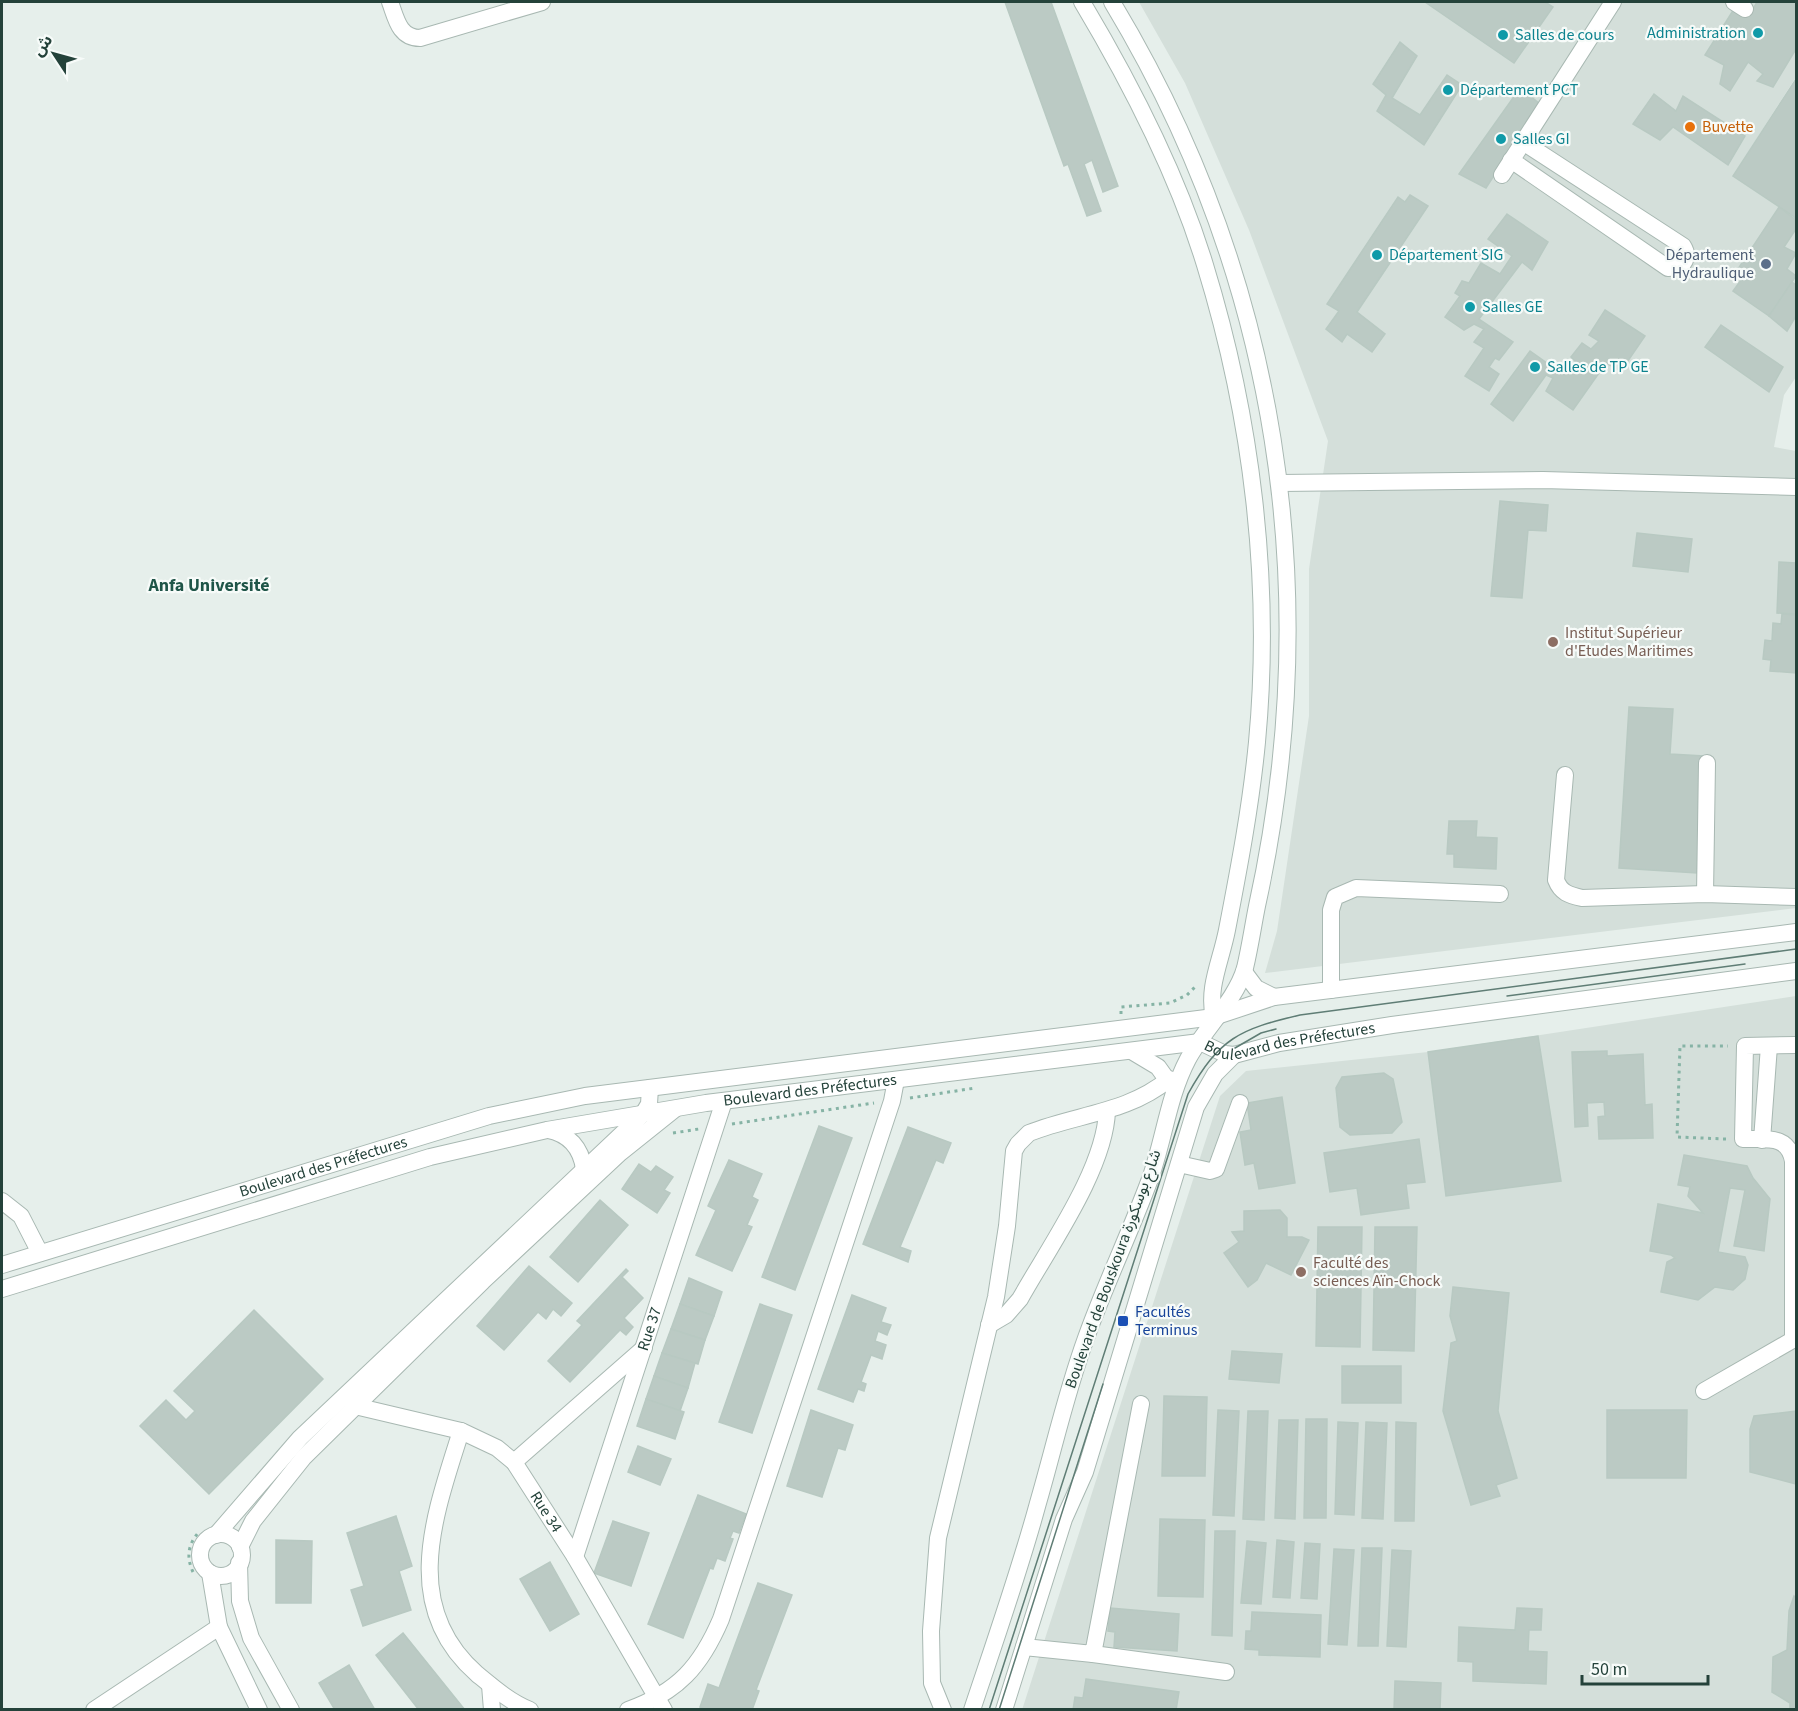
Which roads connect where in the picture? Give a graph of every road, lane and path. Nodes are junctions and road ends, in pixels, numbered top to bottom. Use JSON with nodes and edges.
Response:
{"nodes":[{"id":1,"x":390,"y":2,"type":"edge"},
{"id":2,"x":542,"y":2,"type":"edge"},
{"id":3,"x":1082,"y":2,"type":"edge"},
{"id":4,"x":1112,"y":2,"type":"edge"},
{"id":5,"x":1614,"y":2,"type":"edge"},
{"id":6,"x":1523,"y":142,"type":"junction"},
{"id":7,"x":1511,"y":160,"type":"junction"},
{"id":8,"x":1502,"y":175,"type":"dead end"},
{"id":9,"x":1280,"y":483,"type":"junction"},
{"id":10,"x":1797,"y":487,"type":"edge"},
{"id":11,"x":1707,"y":763,"type":"dead end"},
{"id":12,"x":1565,"y":775,"type":"dead end"},
{"id":13,"x":1500,"y":894,"type":"dead end"},
{"id":14,"x":1705,"y":894,"type":"junction"},
{"id":15,"x":1797,"y":897,"type":"edge"},
{"id":16,"x":1797,"y":932,"type":"edge"},
{"id":17,"x":1797,"y":971,"type":"edge"},
{"id":18,"x":1244,"y":972,"type":"junction"},
{"id":19,"x":1217,"y":973,"type":"junction"},
{"id":20,"x":1331,"y":990,"type":"junction"},
{"id":21,"x":1274,"y":997,"type":"junction"},
{"id":22,"x":1214,"y":1017,"type":"junction"},
{"id":23,"x":1122,"y":1028,"type":"junction"},
{"id":24,"x":1200,"y":1042,"type":"junction"},
{"id":25,"x":1797,"y":1045,"type":"edge"},
{"id":26,"x":1745,"y":1046,"type":"junction"},
{"id":27,"x":1769,"y":1046,"type":"junction"},
{"id":28,"x":1132,"y":1051,"type":"junction"},
{"id":29,"x":1234,"y":1055,"type":"junction"},
{"id":30,"x":896,"y":1080,"type":"junction"},
{"id":31,"x":684,"y":1083,"type":"junction"},
{"id":32,"x":1171,"y":1085,"type":"junction"},
{"id":33,"x":987,"y":1086,"type":"dead end"},
{"id":34,"x":650,"y":1088,"type":"junction"},
{"id":35,"x":724,"y":1101,"type":"junction"},
{"id":36,"x":892,"y":1101,"type":"junction"},
{"id":37,"x":1240,"y":1103,"type":"dead end"},
{"id":38,"x":677,"y":1107,"type":"junction"},
{"id":39,"x":1107,"y":1111,"type":"junction"},
{"id":40,"x":643,"y":1114,"type":"junction"},
{"id":41,"x":716,"y":1126,"type":"junction"},
{"id":42,"x":547,"y":1130,"type":"junction"},
{"id":43,"x":665,"y":1136,"type":"dead end"},
{"id":44,"x":1743,"y":1139,"type":"junction"},
{"id":45,"x":1762,"y":1140,"type":"junction"},
{"id":46,"x":1179,"y":1164,"type":"junction"},
{"id":47,"x":584,"y":1168,"type":"junction"},
{"id":48,"x":2,"y":1201,"type":"edge"},
{"id":49,"x":33,"y":1256,"type":"junction"},
{"id":50,"x":2,"y":1265,"type":"edge"},
{"id":51,"x":33,"y":1279,"type":"junction"},
{"id":52,"x":2,"y":1289,"type":"edge"},
{"id":53,"x":989,"y":1325,"type":"junction"},
{"id":54,"x":1795,"y":1339,"type":"edge"},
{"id":55,"x":645,"y":1347,"type":"junction"},
{"id":56,"x":1704,"y":1391,"type":"dead end"},
{"id":57,"x":1141,"y":1404,"type":"dead end"},
{"id":58,"x":355,"y":1406,"type":"junction"},
{"id":59,"x":461,"y":1431,"type":"junction"},
{"id":60,"x":514,"y":1462,"type":"junction"},
{"id":61,"x":216,"y":1535,"type":"junction"},
{"id":62,"x":240,"y":1555,"type":"junction"},
{"id":63,"x":575,"y":1557,"type":"junction"},
{"id":64,"x":210,"y":1573,"type":"junction"},
{"id":65,"x":219,"y":1627,"type":"junction"},
{"id":66,"x":1024,"y":1647,"type":"junction"},
{"id":67,"x":1094,"y":1654,"type":"junction"},
{"id":68,"x":1226,"y":1672,"type":"dead end"},
{"id":69,"x":490,"y":1686,"type":"junction"},
{"id":70,"x":661,"y":1703,"type":"edge"},
{"id":71,"x":94,"y":1710,"type":"edge"},
{"id":72,"x":259,"y":1710,"type":"edge"},
{"id":73,"x":291,"y":1710,"type":"edge"},
{"id":74,"x":492,"y":1710,"type":"edge"},
{"id":75,"x":530,"y":1710,"type":"edge"},
{"id":76,"x":628,"y":1710,"type":"edge"},
{"id":77,"x":943,"y":1710,"type":"edge"},
{"id":78,"x":972,"y":1710,"type":"edge"},
{"id":79,"x":1004,"y":1710,"type":"edge"}],
"edges":[{"from":1,"to":2,"type":"street"},
{"from":3,"to":19,"type":"street"},
{"from":4,"to":9,"type":"street"},
{"from":5,"to":6,"type":"street"},
{"from":6,"to":7,"type":"street"},
{"from":6,"to":7,"type":"street"},
{"from":7,"to":8,"type":"street"},
{"from":9,"to":10,"type":"street"},
{"from":9,"to":18,"type":"street"},
{"from":11,"to":14,"type":"street"},
{"from":12,"to":14,"type":"street"},
{"from":13,"to":20,"type":"street"},
{"from":14,"to":15,"type":"street"},
{"from":16,"to":20,"type":"street","name":"Boulevard des Préfectures"},
{"from":17,"to":29,"type":"street","name":"Boulevard des Préfectures"},
{"from":18,"to":21,"type":"street"},
{"from":18,"to":22,"type":"street","name":"Boulevard de Bouskoura شارع بوسكورة"},
{"from":19,"to":22,"type":"street"},
{"from":19,"to":23,"type":"path"},
{"from":20,"to":21,"type":"street","name":"Boulevard des Préfectures"},
{"from":21,"to":22,"type":"street","name":"Boulevard des Préfectures"},
{"from":22,"to":23,"type":"street","name":"Boulevard des Préfectures"},
{"from":22,"to":24,"type":"street","name":"Boulevard de Bouskoura شارع بوسكورة"},
{"from":23,"to":31,"type":"street","name":"Boulevard des Préfectures"},
{"from":24,"to":28,"type":"street","name":"Boulevard des Préfectures"},
{"from":24,"to":29,"type":"street","name":"Boulevard des Préfectures"},
{"from":24,"to":32,"type":"street","name":"Boulevard de Bouskoura شارع بوسكورة"},
{"from":25,"to":27,"type":"street"},
{"from":26,"to":27,"type":"street"},
{"from":26,"to":44,"type":"street"},
{"from":26,"to":44,"type":"path"},
{"from":27,"to":45,"type":"street"},
{"from":28,"to":30,"type":"street","name":"Boulevard des Préfectures"},
{"from":28,"to":32,"type":"street"},
{"from":29,"to":46,"type":"street","name":"Boulevard de Bouskoura شارع بوسكورة"},
{"from":30,"to":35,"type":"street","name":"Boulevard des Préfectures"},
{"from":30,"to":36,"type":"street"},
{"from":31,"to":34,"type":"street","name":"Boulevard des Préfectures"},
{"from":31,"to":38,"type":"street"},
{"from":32,"to":39,"type":"street"},
{"from":32,"to":78,"type":"street","name":"Boulevard de Bouskoura شارع بوسكورة"},
{"from":33,"to":36,"type":"path"},
{"from":34,"to":40,"type":"street"},
{"from":34,"to":49,"type":"street","name":"Boulevard des Préfectures"},
{"from":35,"to":38,"type":"street","name":"Boulevard des Préfectures"},
{"from":35,"to":41,"type":"street","name":"Rue 37"},
{"from":36,"to":41,"type":"path"},
{"from":36,"to":70,"type":"street"},
{"from":37,"to":46,"type":"street"},
{"from":38,"to":40,"type":"street","name":"Boulevard des Préfectures"},
{"from":38,"to":58,"type":"street"},
{"from":39,"to":53,"type":"street"},
{"from":39,"to":53,"type":"street"},
{"from":40,"to":42,"type":"street","name":"Boulevard des Préfectures"},
{"from":40,"to":47,"type":"street"},
{"from":41,"to":43,"type":"path"},
{"from":41,"to":55,"type":"street","name":"Rue 37"},
{"from":42,"to":47,"type":"street"},
{"from":42,"to":51,"type":"street","name":"Boulevard des Préfectures"},
{"from":44,"to":45,"type":"street"},
{"from":45,"to":54,"type":"street"},
{"from":46,"to":66,"type":"street","name":"Boulevard de Bouskoura شارع بوسكورة"},
{"from":47,"to":61,"type":"street"},
{"from":48,"to":49,"type":"street"},
{"from":49,"to":50,"type":"street","name":"Boulevard des Préfectures"},
{"from":49,"to":51,"type":"street"},
{"from":51,"to":52,"type":"street","name":"Boulevard des Préfectures"},
{"from":53,"to":77,"type":"street"},
{"from":54,"to":56,"type":"street"},
{"from":55,"to":60,"type":"street"},
{"from":55,"to":63,"type":"street","name":"Rue 37"},
{"from":57,"to":67,"type":"street"},
{"from":58,"to":59,"type":"street","name":"Rue 34"},
{"from":58,"to":62,"type":"street"},
{"from":59,"to":60,"type":"street","name":"Rue 34"},
{"from":59,"to":69,"type":"street"},
{"from":60,"to":63,"type":"street","name":"Rue 34"},
{"from":61,"to":62,"type":"street"},
{"from":61,"to":64,"type":"street"},
{"from":62,"to":64,"type":"street"},
{"from":62,"to":73,"type":"street"},
{"from":63,"to":70,"type":"street","name":"Rue 34"},
{"from":64,"to":65,"type":"street"},
{"from":65,"to":71,"type":"street"},
{"from":65,"to":72,"type":"street"},
{"from":66,"to":67,"type":"street"},
{"from":66,"to":79,"type":"street","name":"Boulevard de Bouskoura شارع بوسكورة"},
{"from":67,"to":68,"type":"street"},
{"from":69,"to":74,"type":"street"},
{"from":69,"to":75,"type":"street"},
{"from":70,"to":76,"type":"street"}]}
